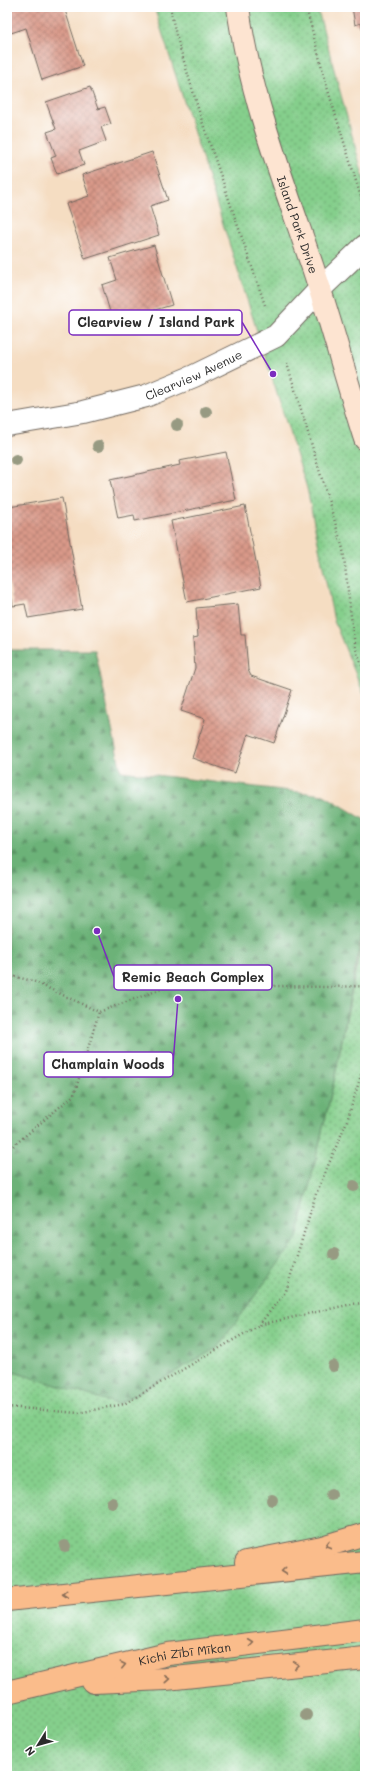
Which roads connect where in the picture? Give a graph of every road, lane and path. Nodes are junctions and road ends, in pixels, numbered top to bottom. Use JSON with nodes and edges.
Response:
{"nodes":[{"id":1,"x":238,"y":7,"type":"edge"},
{"id":2,"x":306,"y":7,"type":"edge"},
{"id":3,"x":365,"y":210,"type":"edge"},
{"id":4,"x":365,"y":246,"type":"edge"},
{"id":5,"x":320,"y":289,"type":"junction"},
{"id":6,"x":7,"y":425,"type":"edge"},
{"id":7,"x":365,"y":439,"type":"edge"},
{"id":8,"x":7,"y":975,"type":"edge"},
{"id":9,"x":365,"y":986,"type":"edge"},
{"id":10,"x":99,"y":1012,"type":"junction"},
{"id":11,"x":365,"y":1062,"type":"edge"},
{"id":12,"x":7,"y":1151,"type":"edge"},
{"id":13,"x":365,"y":1303,"type":"edge"},
{"id":14,"x":259,"y":1325,"type":"junction"},
{"id":15,"x":7,"y":1408,"type":"edge"},
{"id":16,"x":365,"y":1534,"type":"edge"},
{"id":17,"x":365,"y":1562,"type":"edge"},
{"id":18,"x":104,"y":1590,"type":"junction"},
{"id":19,"x":7,"y":1600,"type":"edge"},
{"id":20,"x":365,"y":1630,"type":"edge"},
{"id":21,"x":365,"y":1658,"type":"edge"},
{"id":22,"x":44,"y":1684,"type":"junction"},
{"id":23,"x":7,"y":1692,"type":"edge"}],
"edges":[{"from":1,"to":5,"type":"main road","name":"Island Park Drive"},
{"from":2,"to":3,"type":"path"},
{"from":4,"to":5,"type":"street","name":"Clearview Avenue"},
{"from":5,"to":6,"type":"street","name":"Clearview Avenue"},
{"from":5,"to":7,"type":"main road","name":"Island Park Drive"},
{"from":8,"to":10,"type":"path"},
{"from":9,"to":10,"type":"path"},
{"from":10,"to":12,"type":"path"},
{"from":11,"to":14,"type":"path"},
{"from":13,"to":14,"type":"path"},
{"from":14,"to":15,"type":"path"},
{"from":16,"to":18,"type":"highway","one_way":true},
{"from":17,"to":18,"type":"highway","one_way":true},
{"from":18,"to":19,"type":"highway","one_way":true},
{"from":22,"to":20,"type":"highway","name":"Kichi Zībī Mīkan","one_way":true},
{"from":22,"to":21,"type":"highway","one_way":true},
{"from":22,"to":23,"type":"highway","name":"Kichi Zībī Mīkan"}]}
